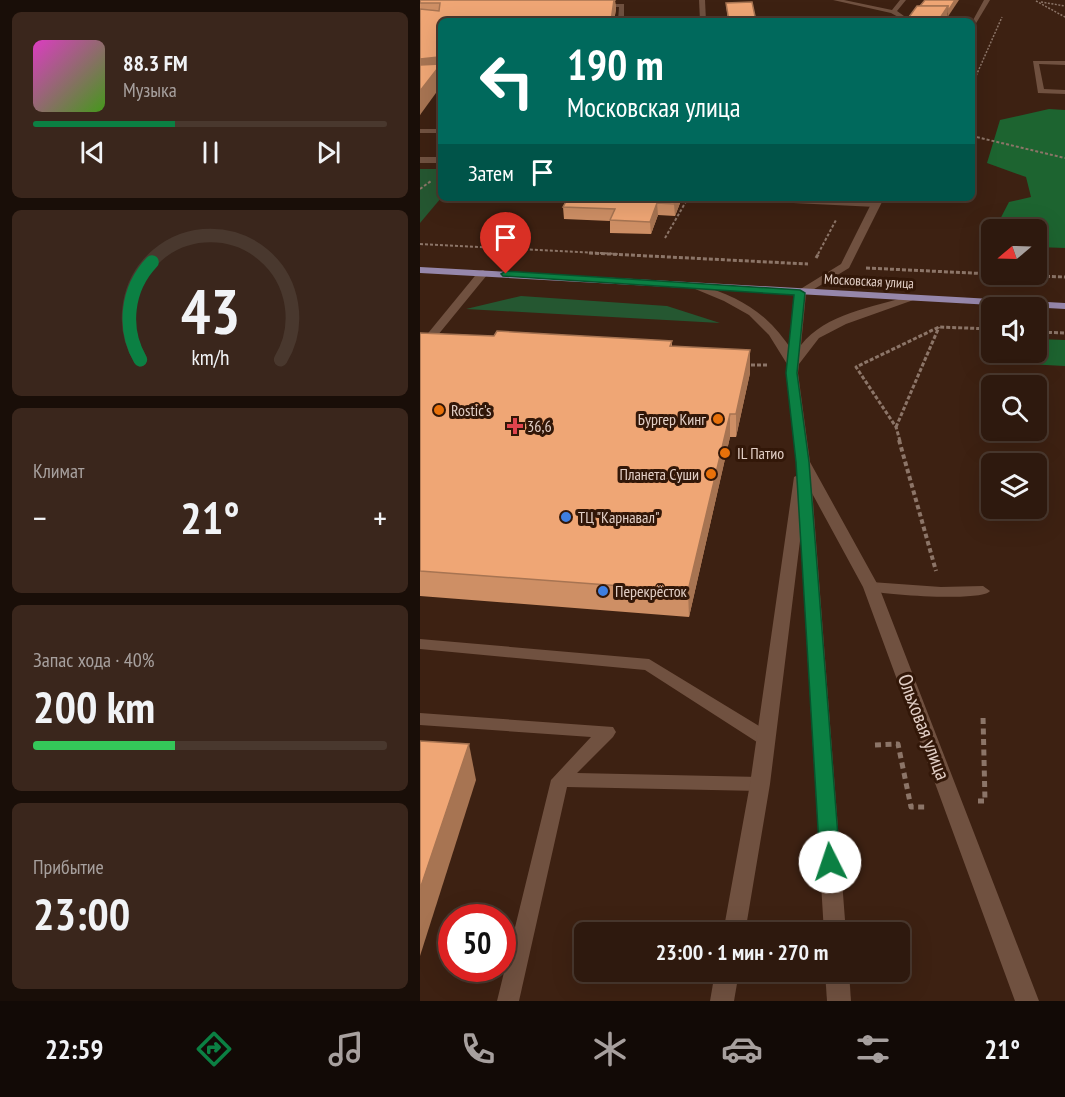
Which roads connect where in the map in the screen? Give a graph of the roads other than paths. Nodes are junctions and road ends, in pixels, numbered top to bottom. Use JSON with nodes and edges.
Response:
{"nodes":[{"id":1,"x":702,"y":0,"type":"edge"},
{"id":2,"x":836,"y":0,"type":"edge"},
{"id":3,"x":903,"y":0,"type":"edge"},
{"id":4,"x":987,"y":0,"type":"edge"},
{"id":5,"x":586,"y":5,"type":"edge"},
{"id":6,"x":893,"y":12,"type":"junction"},
{"id":7,"x":621,"y":18,"type":"edge"},
{"id":8,"x":703,"y":18,"type":"edge"},
{"id":9,"x":901,"y":18,"type":"edge"},
{"id":10,"x":975,"y":21,"type":"edge"},
{"id":11,"x":1065,"y":63,"type":"edge"},
{"id":12,"x":1065,"y":92,"type":"edge"},
{"id":13,"x":420,"y":131,"type":"edge"},
{"id":14,"x":438,"y":131,"type":"edge"},
{"id":15,"x":420,"y":160,"type":"edge"},
{"id":16,"x":438,"y":160,"type":"edge"},
{"id":17,"x":809,"y":201,"type":"edge"},
{"id":18,"x":877,"y":201,"type":"edge"},
{"id":19,"x":420,"y":270,"type":"edge"},
{"id":20,"x":483,"y":273,"type":"junction"},
{"id":21,"x":694,"y":286,"type":"junction"},
{"id":22,"x":800,"y":293,"type":"junction"},
{"id":23,"x":913,"y":298,"type":"junction"},
{"id":24,"x":1065,"y":306,"type":"edge"},
{"id":25,"x":420,"y":350,"type":"edge"},
{"id":26,"x":793,"y":364,"type":"junction"},
{"id":27,"x":803,"y":462,"type":"junction"},
{"id":28,"x":872,"y":587,"type":"junction"},
{"id":29,"x":983,"y":591,"type":"dead end"},
{"id":30,"x":420,"y":645,"type":"edge"},
{"id":31,"x":420,"y":719,"type":"edge"},
{"id":32,"x":766,"y":739,"type":"junction"},
{"id":33,"x":560,"y":780,"type":"junction"},
{"id":34,"x":760,"y":784,"type":"junction"},
{"id":35,"x":736,"y":922,"type":"edge"},
{"id":36,"x":834,"y":922,"type":"edge"},
{"id":37,"x":725,"y":982,"type":"edge"},
{"id":38,"x":838,"y":982,"type":"edge"},
{"id":39,"x":508,"y":1001,"type":"edge"},
{"id":40,"x":722,"y":1001,"type":"edge"},
{"id":41,"x":839,"y":1001,"type":"edge"},
{"id":42,"x":1027,"y":1001,"type":"edge"}],
"edges":[{"from":1,"to":8,"type":"lane"},
{"from":2,"to":6,"type":"lane"},
{"from":3,"to":6,"type":"lane"},
{"from":4,"to":10,"type":"street"},
{"from":5,"to":7,"type":"lane"},
{"from":6,"to":9,"type":"lane"},
{"from":11,"to":12,"type":"lane"},
{"from":13,"to":14,"type":"lane"},
{"from":15,"to":16,"type":"street"},
{"from":17,"to":18,"type":"lane"},
{"from":18,"to":22,"type":"street"},
{"from":19,"to":20,"type":"main road","name":"Московская улица"},
{"from":20,"to":21,"type":"main road","name":"Московская улица"},
{"from":20,"to":25,"type":"lane"},
{"from":21,"to":22,"type":"main road","name":"Московская улица"},
{"from":21,"to":26,"type":"street"},
{"from":22,"to":23,"type":"main road","name":"Московская улица"},
{"from":22,"to":26,"type":"street","name":"Ольховая улица"},
{"from":23,"to":24,"type":"main road","name":"Московская улица"},
{"from":23,"to":26,"type":"street"},
{"from":26,"to":27,"type":"street","name":"Ольховая улица"},
{"from":27,"to":28,"type":"street","name":"Ольховая улица"},
{"from":27,"to":32,"type":"street","name":"Ольховая улица"},
{"from":27,"to":36,"type":"street","name":"Ольховая улица"},
{"from":28,"to":29,"type":"lane"},
{"from":28,"to":42,"type":"street","name":"Ольховая улица"},
{"from":30,"to":32,"type":"lane"},
{"from":31,"to":33,"type":"lane"},
{"from":32,"to":34,"type":"street","name":"Ольховая улица"},
{"from":33,"to":34,"type":"lane"},
{"from":33,"to":39,"type":"lane"},
{"from":34,"to":35,"type":"street","name":"Ольховая улица"},
{"from":37,"to":40,"type":"street"},
{"from":38,"to":41,"type":"street"}]}
